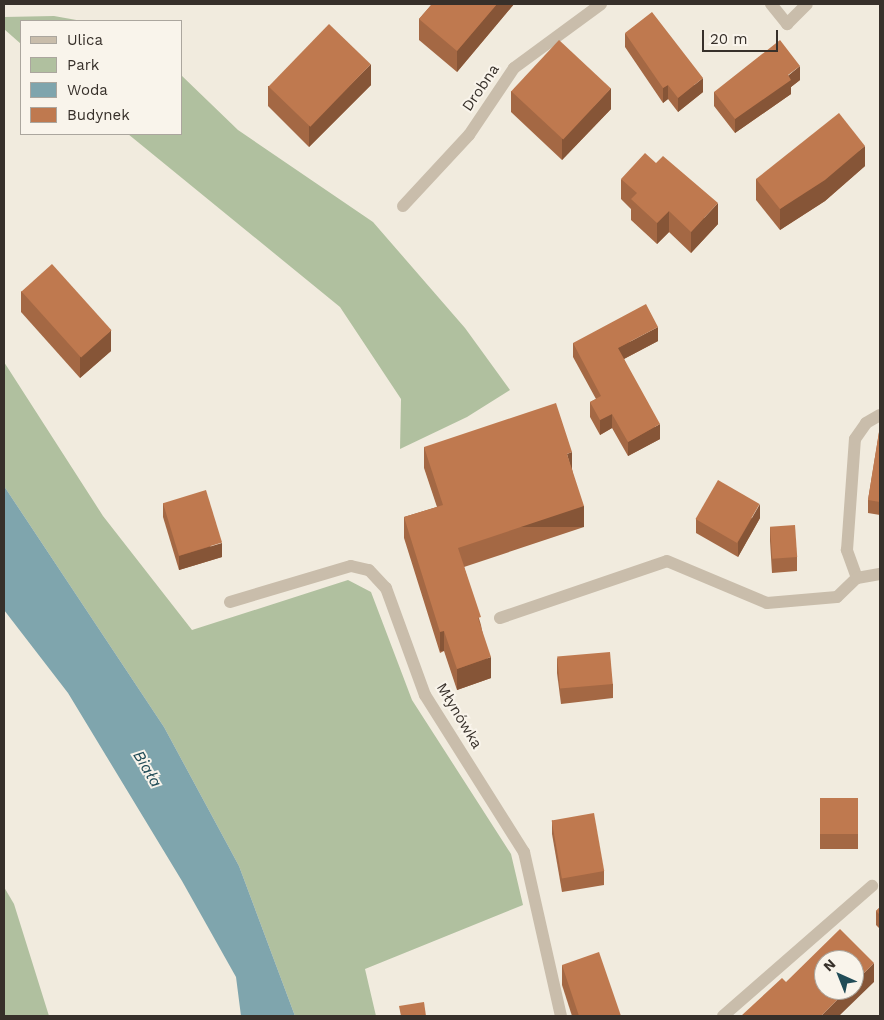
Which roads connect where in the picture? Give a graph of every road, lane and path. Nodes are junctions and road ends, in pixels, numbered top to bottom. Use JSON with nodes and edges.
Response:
{"nodes":[{"id":1,"x":601,"y":4,"type":"edge"},
{"id":2,"x":771,"y":4,"type":"edge"},
{"id":3,"x":807,"y":4,"type":"edge"},
{"id":4,"x":403,"y":206,"type":"dead end"},
{"id":5,"x":880,"y":415,"type":"edge"},
{"id":6,"x":880,"y":574,"type":"edge"},
{"id":7,"x":857,"y":578,"type":"junction"},
{"id":8,"x":230,"y":602,"type":"dead end"},
{"id":9,"x":500,"y":618,"type":"dead end"},
{"id":10,"x":872,"y":886,"type":"dead end"},
{"id":11,"x":561,"y":1016,"type":"edge"},
{"id":12,"x":723,"y":1016,"type":"edge"}],
"edges":[{"from":1,"to":4,"type":"street","name":"Drobna"},
{"from":2,"to":3,"type":"street"},
{"from":5,"to":7,"type":"street"},
{"from":6,"to":7,"type":"street"},
{"from":7,"to":9,"type":"street"},
{"from":8,"to":11,"type":"street","name":"Młynówka"},
{"from":10,"to":12,"type":"street"}]}
